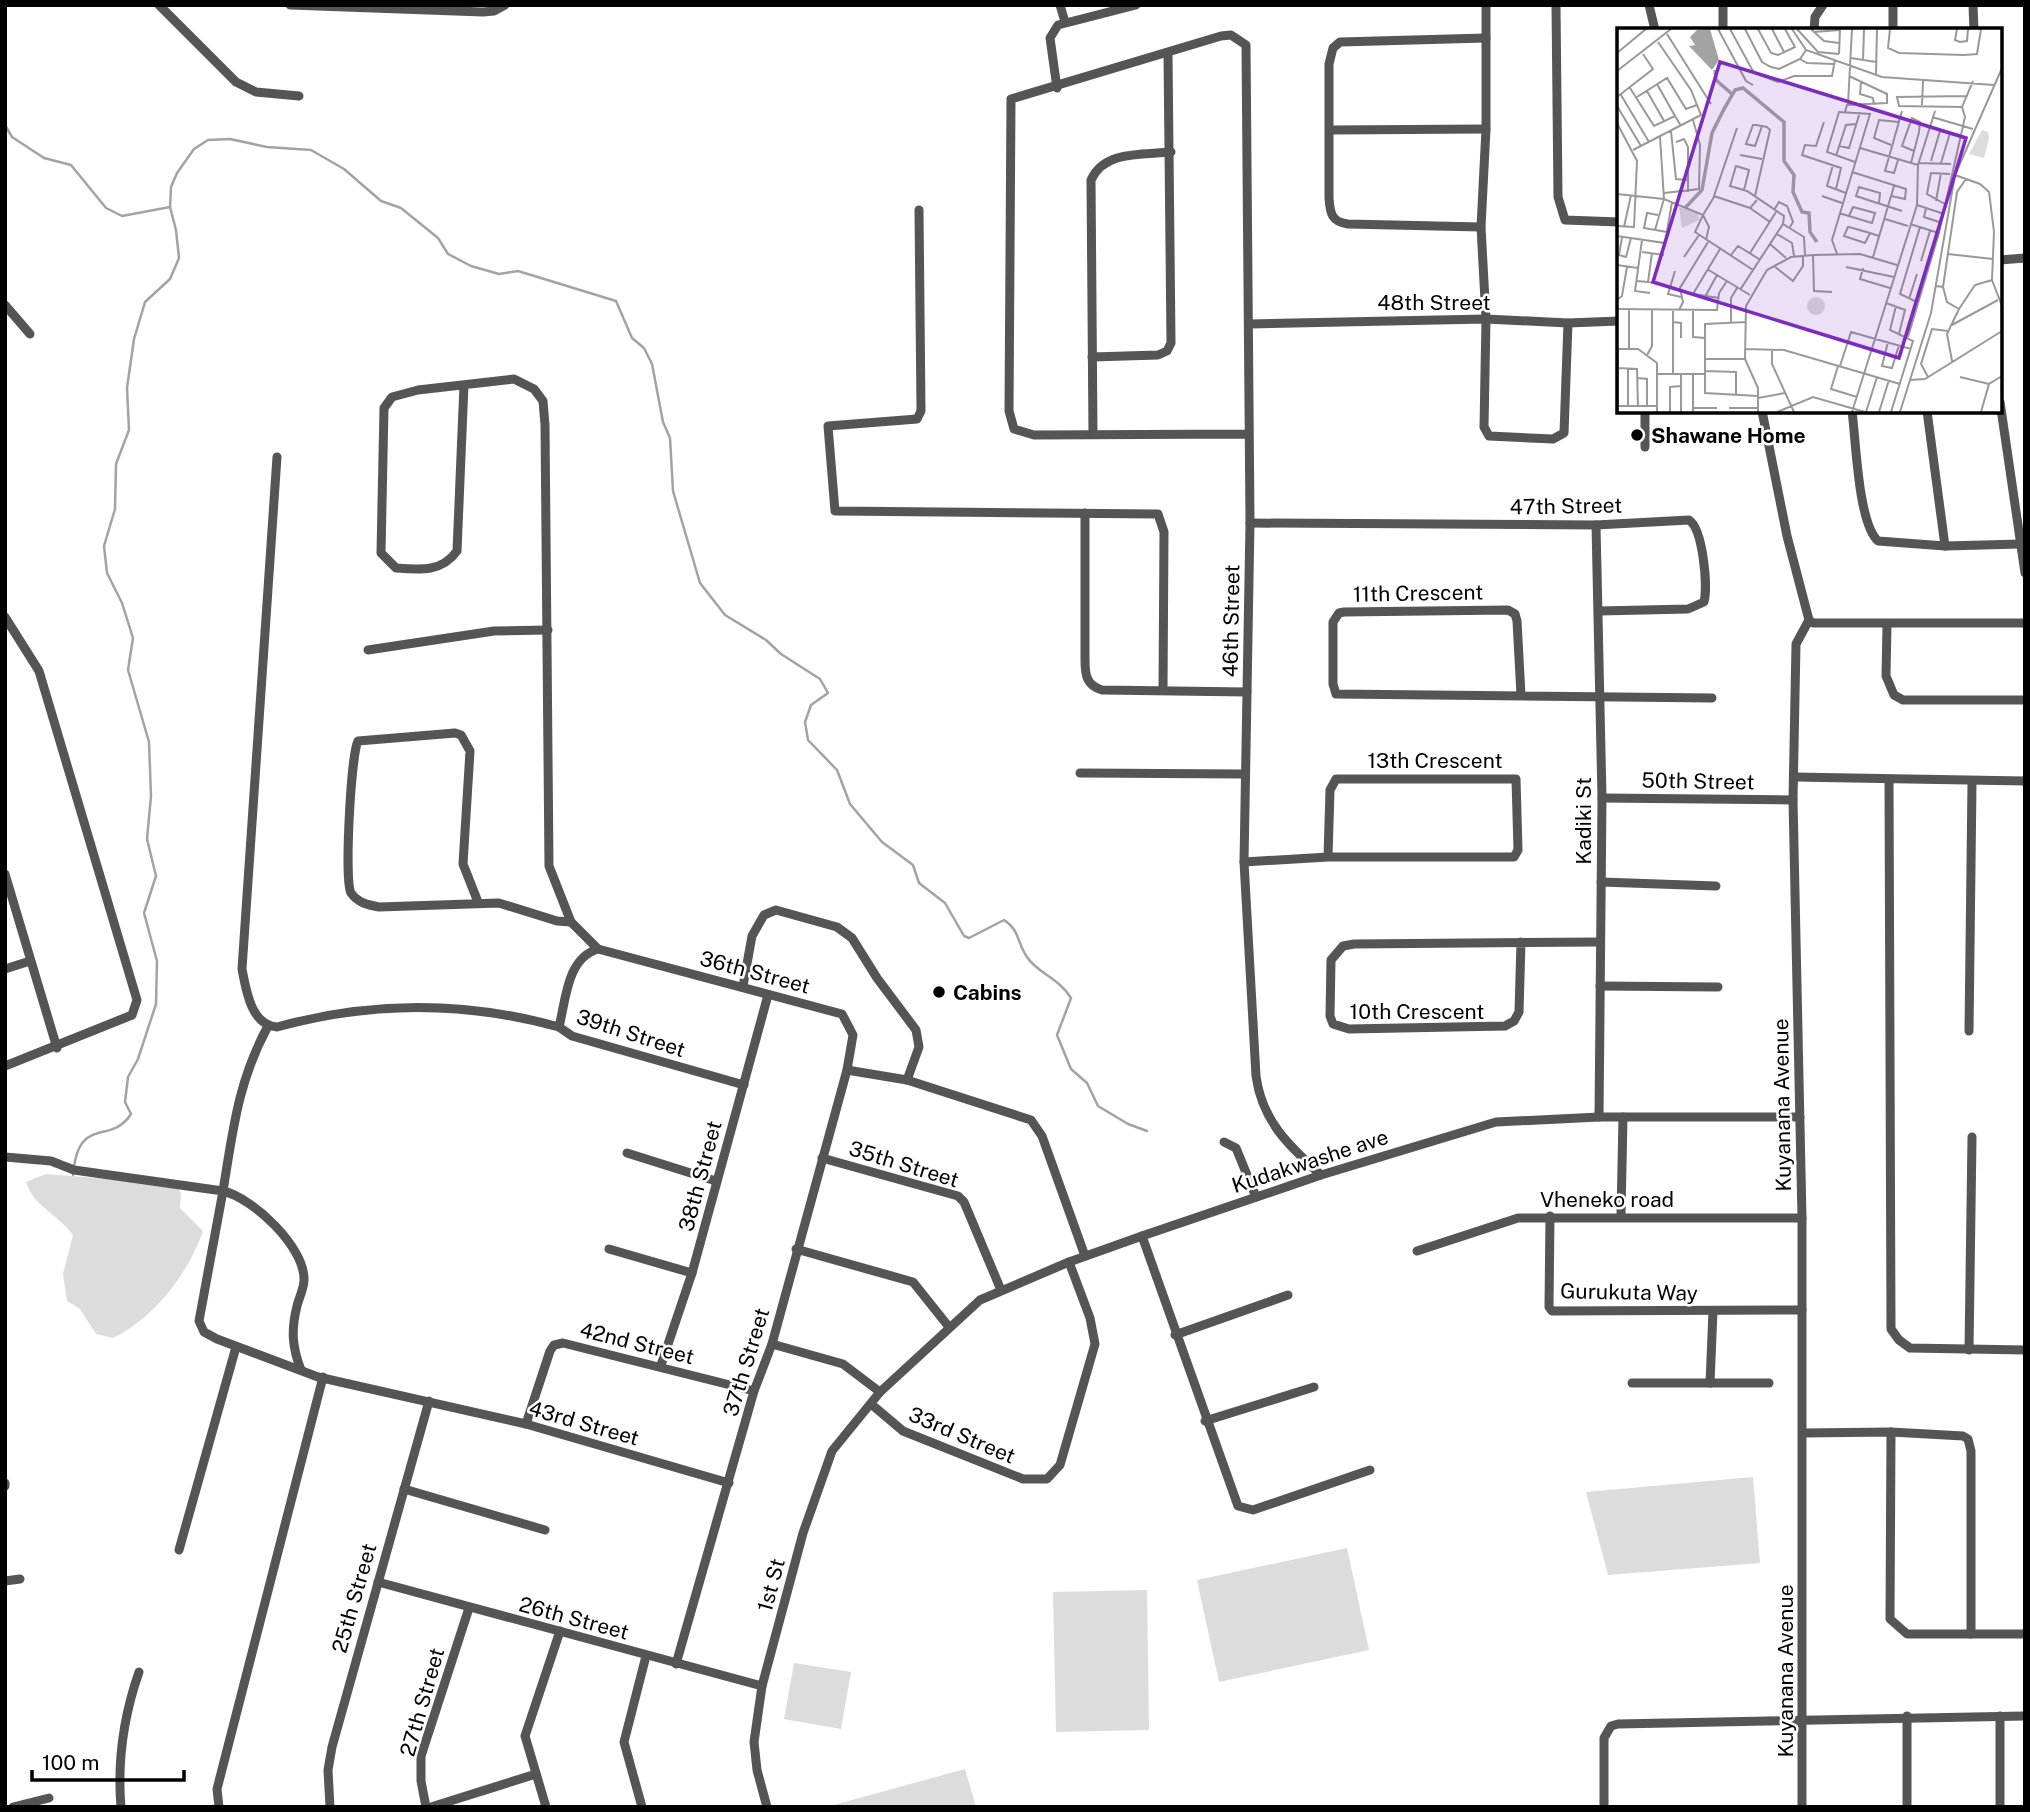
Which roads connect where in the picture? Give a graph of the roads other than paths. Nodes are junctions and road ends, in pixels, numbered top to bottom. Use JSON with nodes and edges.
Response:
{"nodes":[{"id":1,"x":159,"y":5,"type":"edge"},
{"id":2,"x":290,"y":5,"type":"edge"},
{"id":3,"x":505,"y":5,"type":"edge"},
{"id":4,"x":1060,"y":5,"type":"edge"},
{"id":5,"x":1136,"y":5,"type":"edge"},
{"id":6,"x":1486,"y":5,"type":"edge"},
{"id":7,"x":1556,"y":5,"type":"edge"},
{"id":8,"x":1649,"y":5,"type":"edge"},
{"id":9,"x":1723,"y":5,"type":"edge"},
{"id":10,"x":1823,"y":5,"type":"edge"},
{"id":11,"x":1893,"y":5,"type":"edge"},
{"id":12,"x":1973,"y":5,"type":"edge"},
{"id":13,"x":395,"y":7,"type":"edge"},
{"id":14,"x":1065,"y":22,"type":"junction"},
{"id":15,"x":1655,"y":28,"type":"edge"},
{"id":16,"x":1723,"y":28,"type":"edge"},
{"id":17,"x":1814,"y":28,"type":"edge"},
{"id":18,"x":1892,"y":28,"type":"edge"},
{"id":19,"x":1974,"y":28,"type":"edge"},
{"id":20,"x":1486,"y":38,"type":"junction"},
{"id":21,"x":1168,"y":54,"type":"junction"},
{"id":22,"x":1057,"y":88,"type":"junction"},
{"id":23,"x":299,"y":96,"type":"dead end"},
{"id":24,"x":1486,"y":129,"type":"junction"},
{"id":25,"x":1331,"y":130,"type":"junction"},
{"id":26,"x":1171,"y":152,"type":"junction"},
{"id":27,"x":919,"y":210,"type":"dead end"},
{"id":28,"x":1617,"y":222,"type":"edge"},
{"id":29,"x":1481,"y":227,"type":"junction"},
{"id":30,"x":2025,"y":258,"type":"edge"},
{"id":31,"x":2002,"y":260,"type":"edge"},
{"id":32,"x":5,"y":305,"type":"edge"},
{"id":33,"x":1486,"y":319,"type":"junction"},
{"id":34,"x":1617,"y":321,"type":"edge"},
{"id":35,"x":1568,"y":323,"type":"junction"},
{"id":36,"x":1250,"y":324,"type":"junction"},
{"id":37,"x":30,"y":334,"type":"dead end"},
{"id":38,"x":1092,"y":357,"type":"junction"},
{"id":39,"x":464,"y":385,"type":"junction"},
{"id":40,"x":1646,"y":413,"type":"edge"},
{"id":41,"x":1762,"y":413,"type":"edge"},
{"id":42,"x":1852,"y":413,"type":"edge"},
{"id":43,"x":1927,"y":413,"type":"edge"},
{"id":44,"x":2002,"y":413,"type":"edge"},
{"id":45,"x":1093,"y":434,"type":"junction"},
{"id":46,"x":1248,"y":434,"type":"junction"},
{"id":47,"x":1646,"y":447,"type":"dead end"},
{"id":48,"x":277,"y":457,"type":"dead end"},
{"id":49,"x":1085,"y":513,"type":"junction"},
{"id":50,"x":1250,"y":523,"type":"junction"},
{"id":51,"x":1596,"y":525,"type":"junction"},
{"id":52,"x":2021,"y":544,"type":"junction"},
{"id":53,"x":1945,"y":545,"type":"junction"},
{"id":54,"x":2025,"y":573,"type":"edge"},
{"id":55,"x":1599,"y":611,"type":"junction"},
{"id":56,"x":5,"y":617,"type":"edge"},
{"id":57,"x":1809,"y":620,"type":"junction"},
{"id":58,"x":2025,"y":623,"type":"edge"},
{"id":59,"x":1887,"y":624,"type":"junction"},
{"id":60,"x":548,"y":630,"type":"junction"},
{"id":61,"x":368,"y":650,"type":"dead end"},
{"id":62,"x":1163,"y":690,"type":"junction"},
{"id":63,"x":1247,"y":692,"type":"junction"},
{"id":64,"x":1521,"y":695,"type":"junction"},
{"id":65,"x":1600,"y":697,"type":"junction"},
{"id":66,"x":1712,"y":698,"type":"dead end"},
{"id":67,"x":2025,"y":700,"type":"edge"},
{"id":68,"x":1080,"y":773,"type":"dead end"},
{"id":69,"x":1243,"y":774,"type":"junction"},
{"id":70,"x":1794,"y":777,"type":"junction"},
{"id":71,"x":1889,"y":779,"type":"junction"},
{"id":72,"x":2025,"y":781,"type":"edge"},
{"id":73,"x":1972,"y":782,"type":"junction"},
{"id":74,"x":1602,"y":798,"type":"junction"},
{"id":75,"x":1793,"y":800,"type":"junction"},
{"id":76,"x":1328,"y":857,"type":"junction"},
{"id":77,"x":1244,"y":862,"type":"junction"},
{"id":78,"x":5,"y":874,"type":"edge"},
{"id":79,"x":1601,"y":882,"type":"junction"},
{"id":80,"x":1716,"y":886,"type":"dead end"},
{"id":81,"x":478,"y":902,"type":"junction"},
{"id":82,"x":571,"y":922,"type":"junction"},
{"id":83,"x":1521,"y":942,"type":"junction"},
{"id":84,"x":1599,"y":942,"type":"junction"},
{"id":85,"x":598,"y":949,"type":"junction"},
{"id":86,"x":30,"y":961,"type":"junction"},
{"id":87,"x":5,"y":969,"type":"edge"},
{"id":88,"x":743,"y":986,"type":"junction"},
{"id":89,"x":1600,"y":986,"type":"junction"},
{"id":90,"x":1717,"y":987,"type":"dead end"},
{"id":91,"x":768,"y":995,"type":"junction"},
{"id":92,"x":268,"y":1026,"type":"junction"},
{"id":93,"x":559,"y":1027,"type":"junction"},
{"id":94,"x":1969,"y":1031,"type":"dead end"},
{"id":95,"x":57,"y":1048,"type":"junction"},
{"id":96,"x":5,"y":1066,"type":"edge"},
{"id":97,"x":847,"y":1070,"type":"junction"},
{"id":98,"x":907,"y":1080,"type":"junction"},
{"id":99,"x":744,"y":1085,"type":"junction"},
{"id":100,"x":1599,"y":1117,"type":"junction"},
{"id":101,"x":1800,"y":1117,"type":"junction"},
{"id":102,"x":1623,"y":1118,"type":"junction"},
{"id":103,"x":1972,"y":1137,"type":"dead end"},
{"id":104,"x":1224,"y":1142,"type":"dead end"},
{"id":105,"x":627,"y":1153,"type":"dead end"},
{"id":106,"x":5,"y":1157,"type":"edge"},
{"id":107,"x":822,"y":1158,"type":"junction"},
{"id":108,"x":1321,"y":1175,"type":"junction"},
{"id":109,"x":716,"y":1181,"type":"junction"},
{"id":110,"x":223,"y":1191,"type":"junction"},
{"id":111,"x":1256,"y":1197,"type":"junction"},
{"id":112,"x":1621,"y":1215,"type":"junction"},
{"id":113,"x":1549,"y":1216,"type":"junction"},
{"id":114,"x":1802,"y":1217,"type":"junction"},
{"id":115,"x":1142,"y":1236,"type":"junction"},
{"id":116,"x":796,"y":1248,"type":"junction"},
{"id":117,"x":608,"y":1249,"type":"dead end"},
{"id":118,"x":1417,"y":1251,"type":"dead end"},
{"id":119,"x":1084,"y":1256,"type":"junction"},
{"id":120,"x":1069,"y":1262,"type":"junction"},
{"id":121,"x":692,"y":1273,"type":"junction"},
{"id":122,"x":1000,"y":1290,"type":"junction"},
{"id":123,"x":1288,"y":1295,"type":"dead end"},
{"id":124,"x":1802,"y":1310,"type":"junction"},
{"id":125,"x":1713,"y":1311,"type":"junction"},
{"id":126,"x":949,"y":1327,"type":"junction"},
{"id":127,"x":1175,"y":1335,"type":"junction"},
{"id":128,"x":772,"y":1344,"type":"junction"},
{"id":129,"x":236,"y":1347,"type":"junction"},
{"id":130,"x":1969,"y":1350,"type":"junction"},
{"id":131,"x":2025,"y":1350,"type":"edge"},
{"id":132,"x":661,"y":1365,"type":"junction"},
{"id":133,"x":301,"y":1370,"type":"junction"},
{"id":134,"x":323,"y":1377,"type":"junction"},
{"id":135,"x":1632,"y":1383,"type":"dead end"},
{"id":136,"x":1710,"y":1383,"type":"junction"},
{"id":137,"x":1769,"y":1383,"type":"dead end"},
{"id":138,"x":1314,"y":1387,"type":"dead end"},
{"id":139,"x":754,"y":1391,"type":"junction"},
{"id":140,"x":880,"y":1392,"type":"junction"},
{"id":141,"x":429,"y":1401,"type":"junction"},
{"id":142,"x":871,"y":1404,"type":"junction"},
{"id":143,"x":1205,"y":1420,"type":"junction"},
{"id":144,"x":526,"y":1424,"type":"junction"},
{"id":145,"x":1891,"y":1432,"type":"junction"},
{"id":146,"x":1803,"y":1433,"type":"junction"},
{"id":147,"x":1370,"y":1470,"type":"dead end"},
{"id":148,"x":729,"y":1483,"type":"junction"},
{"id":149,"x":404,"y":1489,"type":"junction"},
{"id":150,"x":545,"y":1530,"type":"dead end"},
{"id":151,"x":179,"y":1550,"type":"dead end"},
{"id":152,"x":20,"y":1578,"type":"dead end"},
{"id":153,"x":5,"y":1581,"type":"edge"},
{"id":154,"x":377,"y":1582,"type":"junction"},
{"id":155,"x":469,"y":1608,"type":"junction"},
{"id":156,"x":560,"y":1631,"type":"junction"},
{"id":157,"x":1970,"y":1634,"type":"junction"},
{"id":158,"x":2025,"y":1634,"type":"edge"},
{"id":159,"x":646,"y":1656,"type":"junction"},
{"id":160,"x":676,"y":1664,"type":"junction"},
{"id":161,"x":139,"y":1672,"type":"dead end"},
{"id":162,"x":762,"y":1686,"type":"junction"},
{"id":163,"x":1907,"y":1716,"type":"junction"},
{"id":164,"x":2000,"y":1716,"type":"junction"},
{"id":165,"x":2025,"y":1716,"type":"edge"},
{"id":166,"x":1802,"y":1718,"type":"junction"},
{"id":167,"x":536,"y":1774,"type":"junction"},
{"id":168,"x":49,"y":1798,"type":"dead end"},
{"id":169,"x":13,"y":1807,"type":"edge"},
{"id":170,"x":121,"y":1807,"type":"edge"},
{"id":171,"x":219,"y":1807,"type":"edge"},
{"id":172,"x":330,"y":1807,"type":"edge"},
{"id":173,"x":428,"y":1807,"type":"edge"},
{"id":174,"x":546,"y":1807,"type":"edge"},
{"id":175,"x":642,"y":1807,"type":"edge"},
{"id":176,"x":767,"y":1807,"type":"edge"},
{"id":177,"x":1604,"y":1807,"type":"edge"},
{"id":178,"x":1802,"y":1807,"type":"edge"},
{"id":179,"x":1906,"y":1807,"type":"edge"},
{"id":180,"x":2000,"y":1807,"type":"edge"}],
"edges":[{"from":1,"to":23,"type":"street"},
{"from":2,"to":13,"type":"street"},
{"from":3,"to":13,"type":"street"},
{"from":4,"to":14,"type":"street"},
{"from":5,"to":14,"type":"street"},
{"from":6,"to":20,"type":"street"},
{"from":7,"to":28,"type":"street"},
{"from":8,"to":15,"type":"street"},
{"from":9,"to":16,"type":"street"},
{"from":10,"to":17,"type":"street"},
{"from":11,"to":18,"type":"street"},
{"from":12,"to":19,"type":"street"},
{"from":14,"to":22,"type":"street"},
{"from":20,"to":24,"type":"street"},
{"from":20,"to":25,"type":"street"},
{"from":21,"to":22,"type":"street"},
{"from":21,"to":26,"type":"street"},
{"from":21,"to":36,"type":"street","name":"46th Street"},
{"from":22,"to":45,"type":"street"},
{"from":24,"to":25,"type":"street"},
{"from":24,"to":29,"type":"street"},
{"from":25,"to":29,"type":"street"},
{"from":26,"to":38,"type":"street"},
{"from":26,"to":38,"type":"street"},
{"from":27,"to":49,"type":"street"},
{"from":29,"to":33,"type":"street"},
{"from":30,"to":31,"type":"street"},
{"from":32,"to":37,"type":"street"},
{"from":33,"to":35,"type":"street","name":"48th Street"},
{"from":33,"to":35,"type":"street"},
{"from":33,"to":36,"type":"street","name":"48th Street"},
{"from":34,"to":35,"type":"street","name":"48th Street"},
{"from":36,"to":46,"type":"street","name":"46th Street"},
{"from":38,"to":45,"type":"street"},
{"from":39,"to":39,"type":"street"},
{"from":39,"to":60,"type":"street"},
{"from":40,"to":47,"type":"street"},
{"from":41,"to":57,"type":"street"},
{"from":42,"to":53,"type":"street"},
{"from":43,"to":53,"type":"street"},
{"from":44,"to":52,"type":"street"},
{"from":45,"to":46,"type":"street"},
{"from":46,"to":50,"type":"street","name":"46th Street"},
{"from":48,"to":92,"type":"street"},
{"from":49,"to":62,"type":"street"},
{"from":49,"to":62,"type":"street"},
{"from":50,"to":51,"type":"street","name":"47th Street"},
{"from":50,"to":63,"type":"street","name":"46th Street"},
{"from":51,"to":55,"type":"street","name":"Kadiki St"},
{"from":51,"to":55,"type":"street","name":"47th Street"},
{"from":52,"to":53,"type":"street"},
{"from":52,"to":54,"type":"street"},
{"from":55,"to":65,"type":"street","name":"Kadiki St"},
{"from":56,"to":95,"type":"street"},
{"from":57,"to":59,"type":"street"},
{"from":57,"to":70,"type":"street","name":"Kuyanana Avenue"},
{"from":58,"to":59,"type":"street"},
{"from":59,"to":67,"type":"street"},
{"from":60,"to":61,"type":"street"},
{"from":60,"to":82,"type":"street"},
{"from":62,"to":63,"type":"street"},
{"from":63,"to":69,"type":"street","name":"46th Street"},
{"from":64,"to":64,"type":"street","name":"11th Crescent"},
{"from":64,"to":65,"type":"street","name":"11th Crescent"},
{"from":65,"to":66,"type":"street","name":"11th Crescent"},
{"from":65,"to":74,"type":"street","name":"Kadiki St"},
{"from":68,"to":69,"type":"street"},
{"from":69,"to":77,"type":"street","name":"46th Street"},
{"from":70,"to":71,"type":"street"},
{"from":70,"to":75,"type":"street","name":"Kuyanana Avenue"},
{"from":71,"to":73,"type":"street"},
{"from":71,"to":130,"type":"street"},
{"from":72,"to":73,"type":"street"},
{"from":73,"to":94,"type":"street"},
{"from":74,"to":75,"type":"street","name":"50th Street"},
{"from":74,"to":79,"type":"street","name":"Kadiki St"},
{"from":75,"to":101,"type":"street","name":"Kuyanana Avenue"},
{"from":76,"to":76,"type":"street","name":"13th Crescent"},
{"from":76,"to":77,"type":"street","name":"13th Crescent"},
{"from":77,"to":108,"type":"street","name":"46th Street"},
{"from":78,"to":86,"type":"street"},
{"from":79,"to":80,"type":"street"},
{"from":79,"to":84,"type":"street","name":"Kadiki St"},
{"from":81,"to":81,"type":"street"},
{"from":81,"to":82,"type":"street"},
{"from":82,"to":85,"type":"street"},
{"from":83,"to":83,"type":"street","name":"10th Crescent"},
{"from":83,"to":84,"type":"street","name":"10th Crescent"},
{"from":84,"to":89,"type":"street","name":"Kadiki St"},
{"from":85,"to":88,"type":"street","name":"36th Street"},
{"from":85,"to":93,"type":"street","name":"39th Street"},
{"from":86,"to":87,"type":"street"},
{"from":86,"to":95,"type":"street"},
{"from":88,"to":91,"type":"street","name":"36th Street"},
{"from":88,"to":98,"type":"street"},
{"from":89,"to":90,"type":"street"},
{"from":89,"to":100,"type":"street","name":"Kadiki St"},
{"from":91,"to":97,"type":"street","name":"36th Street"},
{"from":91,"to":99,"type":"street","name":"38th Street"},
{"from":92,"to":93,"type":"street"},
{"from":92,"to":110,"type":"street","name":"43rd Street"},
{"from":93,"to":99,"type":"street","name":"39th Street"},
{"from":95,"to":96,"type":"street"},
{"from":97,"to":98,"type":"street"},
{"from":97,"to":107,"type":"street","name":"37th Street"},
{"from":98,"to":119,"type":"street"},
{"from":99,"to":109,"type":"street","name":"38th Street"},
{"from":100,"to":102,"type":"street","name":"Kudakwashe ave"},
{"from":100,"to":108,"type":"street","name":"Kudakwashe ave"},
{"from":101,"to":102,"type":"street","name":"Kudakwashe ave"},
{"from":101,"to":114,"type":"street","name":"Kuyanana Avenue"},
{"from":102,"to":112,"type":"street"},
{"from":103,"to":130,"type":"street"},
{"from":104,"to":111,"type":"street"},
{"from":105,"to":109,"type":"street"},
{"from":106,"to":110,"type":"street"},
{"from":107,"to":116,"type":"street","name":"37th Street"},
{"from":107,"to":122,"type":"street","name":"35th Street"},
{"from":108,"to":111,"type":"street","name":"Kudakwashe ave"},
{"from":109,"to":121,"type":"street","name":"38th Street"},
{"from":110,"to":129,"type":"street","name":"43rd Street"},
{"from":110,"to":133,"type":"street"},
{"from":111,"to":115,"type":"street","name":"Kudakwashe ave"},
{"from":112,"to":113,"type":"street","name":"Vheneko road"},
{"from":112,"to":114,"type":"street","name":"Vheneko road"},
{"from":113,"to":118,"type":"street","name":"Vheneko road"},
{"from":113,"to":125,"type":"street","name":"Gurukuta Way"},
{"from":114,"to":124,"type":"street","name":"Kuyanana Avenue"},
{"from":115,"to":119,"type":"street","name":"Kudakwashe ave"},
{"from":115,"to":127,"type":"street"},
{"from":116,"to":126,"type":"street"},
{"from":116,"to":128,"type":"street","name":"37th Street"},
{"from":117,"to":121,"type":"street"},
{"from":119,"to":120,"type":"street","name":"Kudakwashe ave"},
{"from":120,"to":122,"type":"street","name":"Kudakwashe ave"},
{"from":120,"to":142,"type":"street","name":"33rd Street"},
{"from":121,"to":132,"type":"street","name":"38th Street"},
{"from":122,"to":126,"type":"street","name":"Kudakwashe ave"},
{"from":123,"to":127,"type":"street"},
{"from":124,"to":125,"type":"street","name":"Gurukuta Way"},
{"from":124,"to":146,"type":"street","name":"Kuyanana Avenue"},
{"from":125,"to":136,"type":"street"},
{"from":126,"to":140,"type":"street","name":"Kudakwashe ave"},
{"from":127,"to":143,"type":"street"},
{"from":128,"to":139,"type":"street","name":"37th Street"},
{"from":128,"to":140,"type":"street"},
{"from":129,"to":133,"type":"street","name":"43rd Street"},
{"from":129,"to":151,"type":"street"},
{"from":130,"to":131,"type":"street"},
{"from":132,"to":139,"type":"street","name":"42nd Street"},
{"from":132,"to":144,"type":"street","name":"42nd Street"},
{"from":133,"to":134,"type":"street","name":"43rd Street"},
{"from":134,"to":141,"type":"street","name":"43rd Street"},
{"from":134,"to":171,"type":"street"},
{"from":135,"to":136,"type":"street"},
{"from":136,"to":137,"type":"street"},
{"from":138,"to":143,"type":"street"},
{"from":139,"to":148,"type":"street","name":"37th Street"},
{"from":140,"to":142,"type":"street","name":"1st St"},
{"from":141,"to":144,"type":"street","name":"43rd Street"},
{"from":141,"to":149,"type":"street","name":"25th Street"},
{"from":142,"to":162,"type":"street","name":"1st St"},
{"from":143,"to":147,"type":"street"},
{"from":144,"to":148,"type":"street","name":"43rd Street"},
{"from":145,"to":146,"type":"street"},
{"from":145,"to":157,"type":"street"},
{"from":145,"to":157,"type":"street"},
{"from":146,"to":166,"type":"street","name":"Kuyanana Avenue"},
{"from":148,"to":160,"type":"street","name":"37th Street"},
{"from":149,"to":150,"type":"street"},
{"from":149,"to":154,"type":"street","name":"25th Street"},
{"from":152,"to":153,"type":"street"},
{"from":154,"to":155,"type":"street","name":"26th Street"},
{"from":154,"to":172,"type":"street","name":"25th Street"},
{"from":155,"to":156,"type":"street","name":"26th Street"},
{"from":155,"to":173,"type":"street","name":"27th Street"},
{"from":156,"to":159,"type":"street","name":"26th Street"},
{"from":156,"to":167,"type":"street"},
{"from":157,"to":158,"type":"street"},
{"from":159,"to":160,"type":"street","name":"26th Street"},
{"from":159,"to":175,"type":"street"},
{"from":160,"to":162,"type":"street","name":"26th Street"},
{"from":161,"to":170,"type":"street"},
{"from":162,"to":176,"type":"street","name":"1st St"},
{"from":163,"to":164,"type":"street"},
{"from":163,"to":166,"type":"street"},
{"from":163,"to":179,"type":"street"},
{"from":164,"to":165,"type":"street"},
{"from":164,"to":180,"type":"street"},
{"from":166,"to":177,"type":"street"},
{"from":166,"to":178,"type":"street","name":"Kuyanana Avenue"},
{"from":167,"to":173,"type":"street"},
{"from":167,"to":174,"type":"street"},
{"from":168,"to":169,"type":"street"}]}
